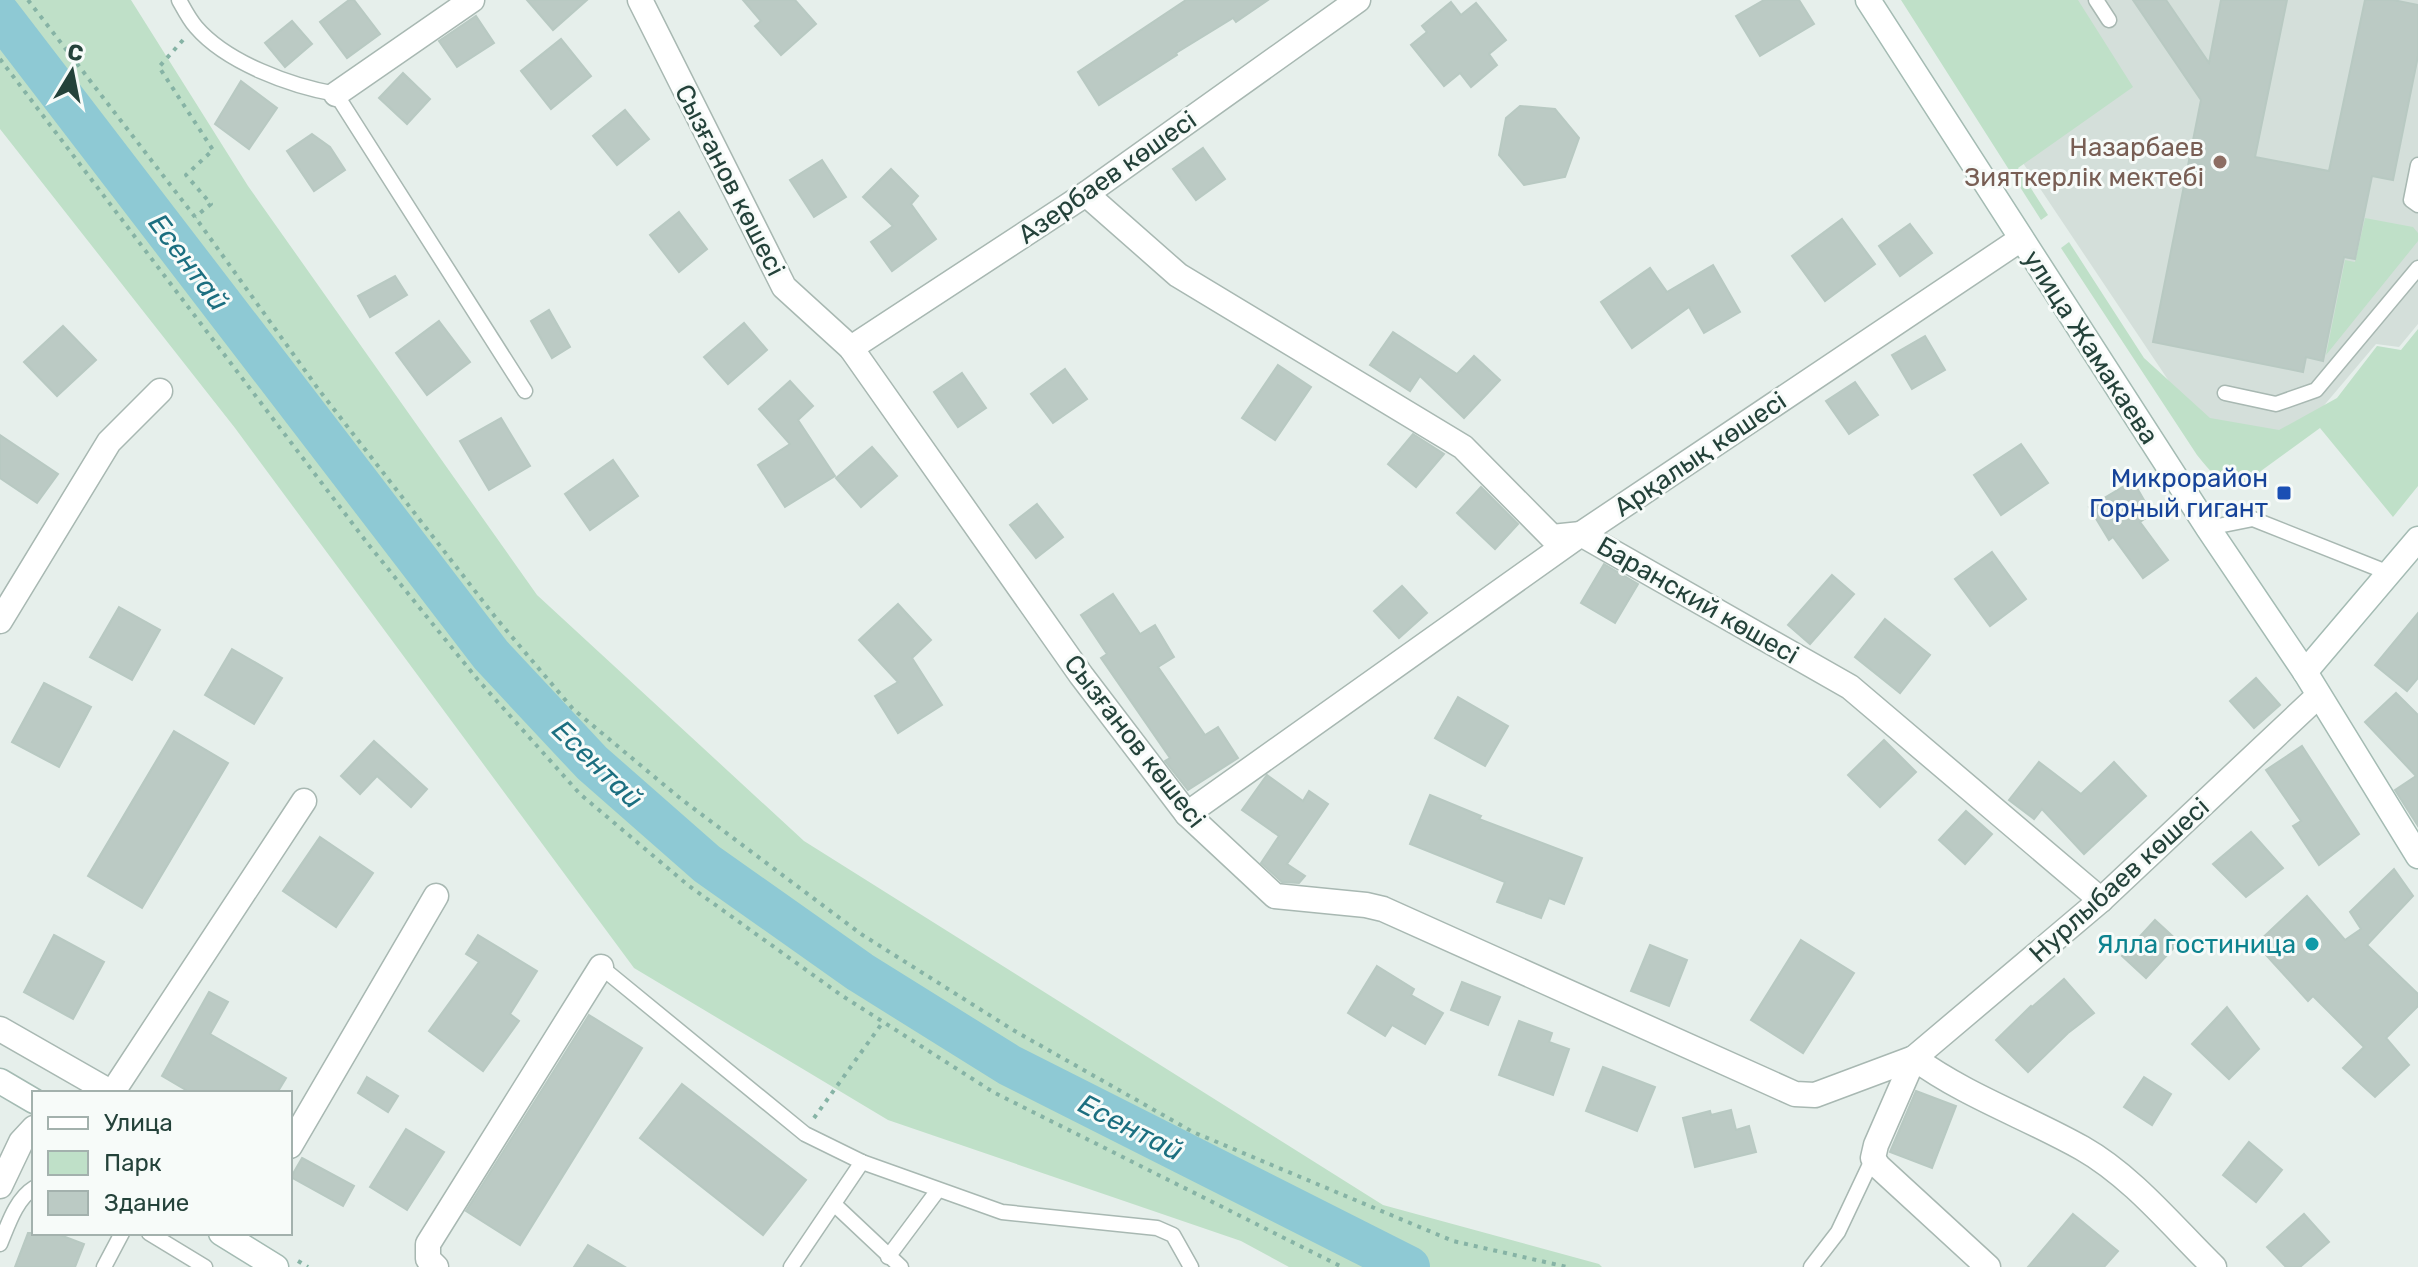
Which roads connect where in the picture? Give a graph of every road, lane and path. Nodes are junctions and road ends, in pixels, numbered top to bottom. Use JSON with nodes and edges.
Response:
{"nodes":[{"id":1,"x":28,"y":0,"type":"edge"},
{"id":2,"x":179,"y":0,"type":"edge"},
{"id":3,"x":472,"y":0,"type":"edge"},
{"id":4,"x":640,"y":0,"type":"edge"},
{"id":5,"x":1358,"y":0,"type":"edge"},
{"id":6,"x":1868,"y":0,"type":"edge"},
{"id":7,"x":2096,"y":0,"type":"edge"},
{"id":8,"x":2109,"y":20,"type":"dead end"},
{"id":9,"x":196,"y":27,"type":"junction"},
{"id":10,"x":0,"y":59,"type":"edge"},
{"id":11,"x":336,"y":94,"type":"junction"},
{"id":12,"x":2418,"y":165,"type":"edge"},
{"id":13,"x":1086,"y":194,"type":"junction"},
{"id":14,"x":2418,"y":205,"type":"edge"},
{"id":15,"x":195,"y":217,"type":"junction"},
{"id":16,"x":2021,"y":239,"type":"junction"},
{"id":17,"x":2418,"y":268,"type":"edge"},
{"id":18,"x":851,"y":348,"type":"junction"},
{"id":19,"x":160,"y":391,"type":"dead end"},
{"id":20,"x":525,"y":391,"type":"dead end"},
{"id":21,"x":2225,"y":393,"type":"dead end"},
{"id":22,"x":2208,"y":528,"type":"junction"},
{"id":23,"x":1581,"y":534,"type":"junction"},
{"id":24,"x":2418,"y":539,"type":"edge"},
{"id":25,"x":2389,"y":573,"type":"junction"},
{"id":26,"x":8,"y":589,"type":"edge"},
{"id":27,"x":0,"y":621,"type":"edge"},
{"id":28,"x":2305,"y":672,"type":"junction"},
{"id":29,"x":2318,"y":696,"type":"junction"},
{"id":30,"x":304,"y":801,"type":"dead end"},
{"id":31,"x":1187,"y":814,"type":"junction"},
{"id":32,"x":2418,"y":856,"type":"edge"},
{"id":33,"x":436,"y":896,"type":"dead end"},
{"id":34,"x":2101,"y":900,"type":"junction"},
{"id":35,"x":601,"y":967,"type":"joint"},
{"id":36,"x":883,"y":1022,"type":"junction"},
{"id":37,"x":0,"y":1029,"type":"edge"},
{"id":38,"x":1914,"y":1058,"type":"junction"},
{"id":39,"x":0,"y":1081,"type":"edge"},
{"id":40,"x":108,"y":1091,"type":"edge"},
{"id":41,"x":113,"y":1091,"type":"edge"},
{"id":42,"x":32,"y":1100,"type":"edge"},
{"id":43,"x":32,"y":1130,"type":"edge"},
{"id":44,"x":805,"y":1134,"type":"junction"},
{"id":45,"x":292,"y":1143,"type":"edge"},
{"id":46,"x":1873,"y":1158,"type":"junction"},
{"id":47,"x":862,"y":1162,"type":"junction"},
{"id":48,"x":0,"y":1186,"type":"edge"},
{"id":49,"x":32,"y":1189,"type":"edge"},
{"id":50,"x":938,"y":1190,"type":"junction"},
{"id":51,"x":834,"y":1204,"type":"junction"},
{"id":52,"x":121,"y":1235,"type":"edge"},
{"id":53,"x":152,"y":1235,"type":"edge"},
{"id":54,"x":224,"y":1235,"type":"edge"},
{"id":55,"x":0,"y":1244,"type":"edge"},
{"id":56,"x":432,"y":1256,"type":"edge"},
{"id":57,"x":888,"y":1257,"type":"junction"},
{"id":58,"x":104,"y":1267,"type":"edge"},
{"id":59,"x":205,"y":1267,"type":"edge"},
{"id":60,"x":276,"y":1267,"type":"edge"},
{"id":61,"x":791,"y":1267,"type":"edge"},
{"id":62,"x":901,"y":1267,"type":"edge"},
{"id":63,"x":1191,"y":1267,"type":"edge"},
{"id":64,"x":1342,"y":1267,"type":"edge"},
{"id":65,"x":1567,"y":1267,"type":"edge"},
{"id":66,"x":1811,"y":1267,"type":"edge"},
{"id":67,"x":1988,"y":1267,"type":"edge"},
{"id":68,"x":2214,"y":1267,"type":"edge"}],
"edges":[{"from":1,"to":15,"type":"path"},
{"from":2,"to":9,"type":"lane"},
{"from":3,"to":11,"type":"street"},
{"from":4,"to":18,"type":"street","name":"Сызғанов көшесі"},
{"from":5,"to":13,"type":"street","name":"Азербаев көшесі"},
{"from":6,"to":16,"type":"street","name":"улица Жамакаева"},
{"from":7,"to":8,"type":"lane"},
{"from":9,"to":11,"type":"lane"},
{"from":9,"to":15,"type":"path"},
{"from":10,"to":36,"type":"path"},
{"from":11,"to":20,"type":"lane"},
{"from":12,"to":14,"type":"lane"},
{"from":13,"to":18,"type":"street","name":"Азербаев көшесі"},
{"from":13,"to":23,"type":"street","name":"Баранский көшесі"},
{"from":15,"to":65,"type":"path"},
{"from":16,"to":22,"type":"street","name":"улица Жамакаева"},
{"from":16,"to":23,"type":"street","name":"Арқалық көшесі"},
{"from":17,"to":21,"type":"lane"},
{"from":18,"to":31,"type":"street","name":"Сызғанов көшесі"},
{"from":19,"to":26,"type":"street"},
{"from":22,"to":25,"type":"lane"},
{"from":22,"to":28,"type":"street","name":"улица Жамакаева"},
{"from":23,"to":31,"type":"street","name":"Арқалық көшесі"},
{"from":23,"to":34,"type":"street","name":"Баранский көшесі"},
{"from":24,"to":25,"type":"street"},
{"from":25,"to":28,"type":"street"},
{"from":26,"to":27,"type":"street"},
{"from":28,"to":29,"type":"street","name":"улица Жамакаева"},
{"from":29,"to":32,"type":"street","name":"улица Жамакаева"},
{"from":29,"to":34,"type":"street","name":"Нурлыбаев көшесі"},
{"from":30,"to":41,"type":"street"},
{"from":31,"to":38,"type":"street","name":"Сызғанов көшесі"},
{"from":33,"to":45,"type":"street"},
{"from":34,"to":38,"type":"street","name":"Нурлыбаев көшесі"},
{"from":35,"to":44,"type":"lane"},
{"from":35,"to":56,"type":"street"},
{"from":36,"to":44,"type":"path"},
{"from":36,"to":64,"type":"path"},
{"from":37,"to":40,"type":"street"},
{"from":38,"to":46,"type":"street"},
{"from":38,"to":68,"type":"street"},
{"from":39,"to":42,"type":"street"},
{"from":43,"to":48,"type":"street"},
{"from":44,"to":47,"type":"lane"},
{"from":46,"to":66,"type":"lane"},
{"from":46,"to":67,"type":"street"},
{"from":47,"to":50,"type":"lane"},
{"from":47,"to":51,"type":"lane"},
{"from":49,"to":55,"type":"lane"},
{"from":50,"to":57,"type":"lane"},
{"from":50,"to":63,"type":"lane"},
{"from":51,"to":57,"type":"lane"},
{"from":51,"to":61,"type":"lane"},
{"from":52,"to":58,"type":"lane"},
{"from":53,"to":59,"type":"lane"},
{"from":54,"to":60,"type":"street"},
{"from":57,"to":62,"type":"lane"}]}
